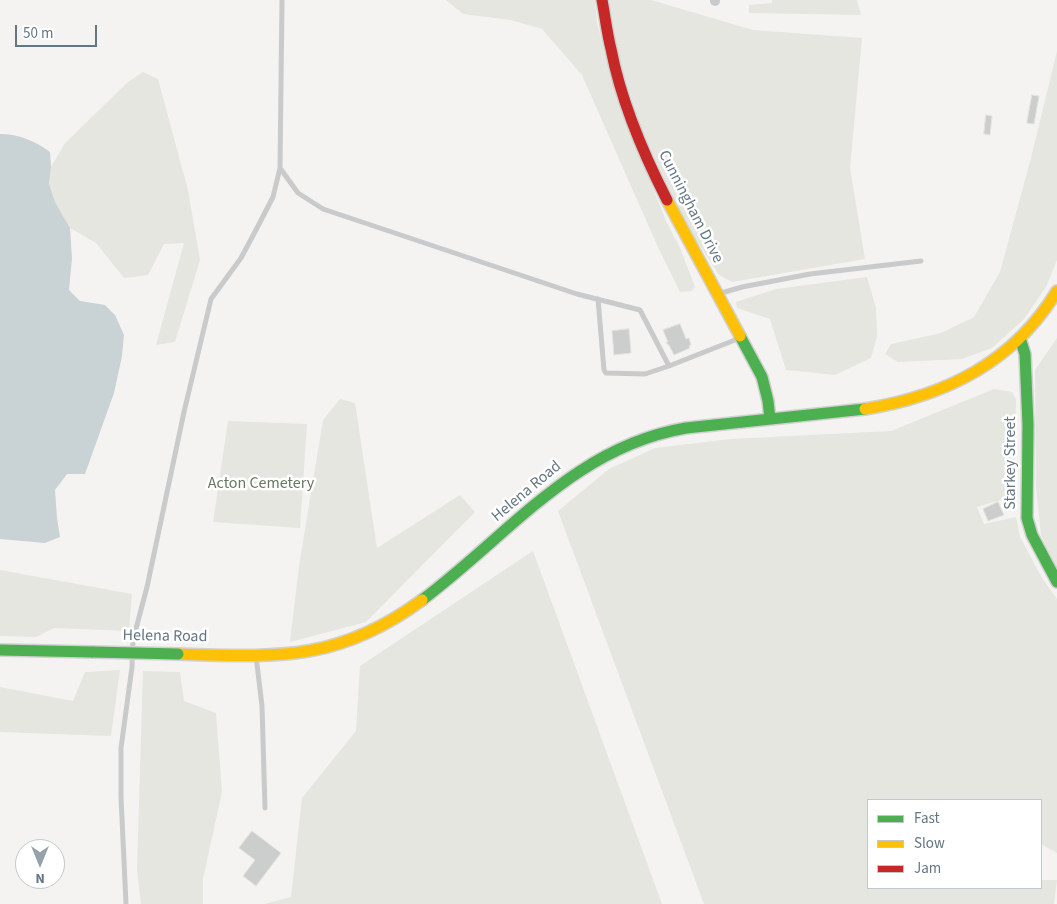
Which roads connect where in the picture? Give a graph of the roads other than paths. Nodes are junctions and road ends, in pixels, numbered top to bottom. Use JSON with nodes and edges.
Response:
{"nodes":[{"id":1,"x":282,"y":0,"type":"edge"},
{"id":2,"x":602,"y":0,"type":"edge"},
{"id":3,"x":280,"y":168,"type":"junction"},
{"id":4,"x":921,"y":261,"type":"dead end"},
{"id":5,"x":1057,"y":291,"type":"edge"},
{"id":6,"x":718,"y":294,"type":"junction"},
{"id":7,"x":598,"y":299,"type":"junction"},
{"id":8,"x":741,"y":337,"type":"junction"},
{"id":9,"x":1020,"y":338,"type":"junction"},
{"id":10,"x":669,"y":366,"type":"junction"},
{"id":11,"x":770,"y":419,"type":"junction"},
{"id":12,"x":1057,"y":582,"type":"edge"},
{"id":13,"x":0,"y":650,"type":"edge"},
{"id":14,"x":256,"y":655,"type":"junction"},
{"id":15,"x":265,"y":808,"type":"dead end"},
{"id":16,"x":126,"y":904,"type":"edge"}],
"edges":[{"from":1,"to":3,"type":"lane"},
{"from":2,"to":6,"type":"main road","name":"Cunningham Drive"},
{"from":3,"to":7,"type":"lane"},
{"from":3,"to":16,"type":"lane"},
{"from":4,"to":6,"type":"lane"},
{"from":5,"to":9,"type":"main road","name":"Helena Road"},
{"from":6,"to":8,"type":"main road","name":"Cunningham Drive"},
{"from":7,"to":10,"type":"lane"},
{"from":7,"to":10,"type":"lane"},
{"from":8,"to":10,"type":"lane"},
{"from":8,"to":11,"type":"main road","name":"Cunningham Drive"},
{"from":9,"to":11,"type":"main road","name":"Helena Road"},
{"from":9,"to":12,"type":"main road","name":"Starkey Street"},
{"from":11,"to":14,"type":"main road","name":"Helena Road"},
{"from":13,"to":14,"type":"main road","name":"Helena Road","bridge":true},
{"from":14,"to":15,"type":"lane"}]}
